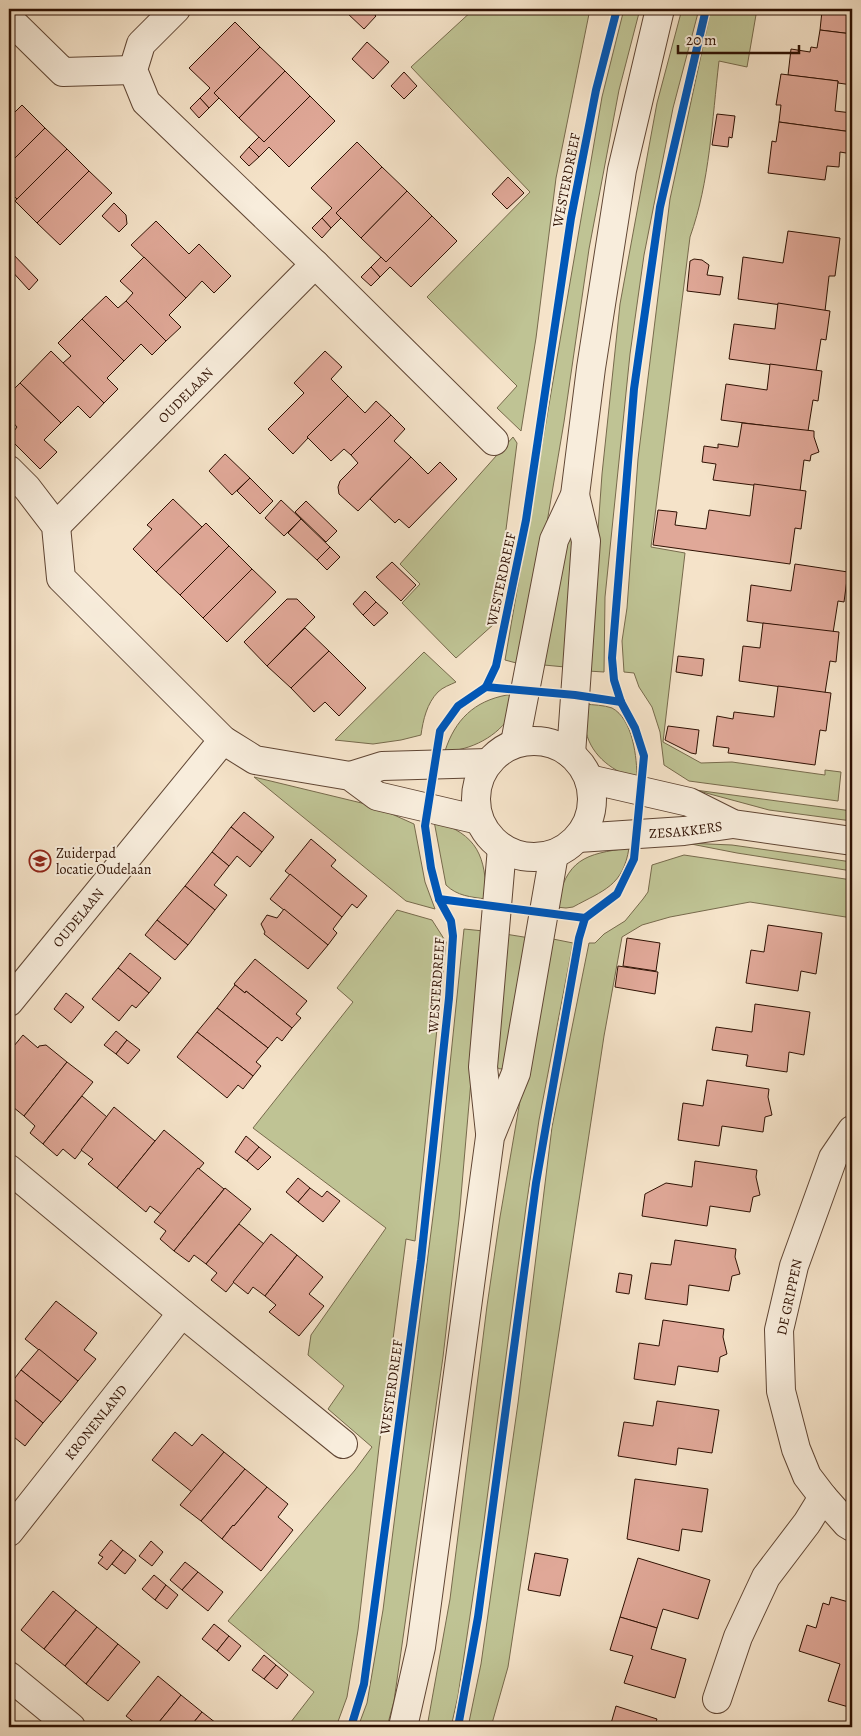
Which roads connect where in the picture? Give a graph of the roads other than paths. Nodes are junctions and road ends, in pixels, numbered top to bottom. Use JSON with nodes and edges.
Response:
{"nodes":[{"id":1,"x":176,"y":9,"type":"edge"},
{"id":2,"x":660,"y":9,"type":"edge"},
{"id":3,"x":9,"y":19,"type":"edge"},
{"id":4,"x":133,"y":70,"type":"junction"},
{"id":5,"x":315,"y":264,"type":"junction"},
{"id":6,"x":494,"y":441,"type":"dead end"},
{"id":7,"x":9,"y":470,"type":"edge"},
{"id":8,"x":575,"y":495,"type":"junction"},
{"id":9,"x":56,"y":526,"type":"junction"},
{"id":10,"x":223,"y":740,"type":"junction"},
{"id":11,"x":515,"y":743,"type":"junction"},
{"id":12,"x":571,"y":754,"type":"junction"},
{"id":13,"x":488,"y":763,"type":"junction"},
{"id":14,"x":350,"y":776,"type":"junction"},
{"id":15,"x":589,"y":778,"type":"junction"},
{"id":16,"x":479,"y":820,"type":"junction"},
{"id":17,"x":734,"y":824,"type":"junction"},
{"id":18,"x":578,"y":838,"type":"junction"},
{"id":19,"x":852,"y":841,"type":"edge"},
{"id":20,"x":502,"y":848,"type":"junction"},
{"id":21,"x":554,"y":854,"type":"junction"},
{"id":22,"x":9,"y":1002,"type":"edge"},
{"id":23,"x":852,"y":1130,"type":"edge"},
{"id":24,"x":490,"y":1137,"type":"junction"},
{"id":25,"x":9,"y":1169,"type":"edge"},
{"id":26,"x":182,"y":1313,"type":"junction"},
{"id":27,"x":343,"y":1444,"type":"dead end"},
{"id":28,"x":823,"y":1497,"type":"junction"},
{"id":29,"x":852,"y":1527,"type":"edge"},
{"id":30,"x":9,"y":1532,"type":"edge"},
{"id":31,"x":9,"y":1676,"type":"edge"},
{"id":32,"x":717,"y":1699,"type":"dead end"},
{"id":33,"x":71,"y":1727,"type":"edge"},
{"id":34,"x":403,"y":1727,"type":"edge"}],
"edges":[{"from":1,"to":4,"type":"street"},
{"from":2,"to":8,"type":"street"},
{"from":3,"to":4,"type":"street"},
{"from":4,"to":5,"type":"street"},
{"from":5,"to":6,"type":"street"},
{"from":5,"to":9,"type":"street","name":"OUDELAAN"},
{"from":7,"to":9,"type":"street"},
{"from":8,"to":11,"type":"street"},
{"from":8,"to":12,"type":"street"},
{"from":9,"to":10,"type":"street"},
{"from":10,"to":14,"type":"street"},
{"from":10,"to":22,"type":"street","name":"OUDELAAN"},
{"from":11,"to":12,"type":"street"},
{"from":11,"to":13,"type":"street"},
{"from":12,"to":15,"type":"street"},
{"from":13,"to":14,"type":"street"},
{"from":13,"to":16,"type":"street"},
{"from":14,"to":16,"type":"street"},
{"from":15,"to":17,"type":"street","name":"ZESAKKERS"},
{"from":15,"to":18,"type":"street"},
{"from":16,"to":20,"type":"street"},
{"from":17,"to":18,"type":"street","name":"ZESAKKERS"},
{"from":17,"to":19,"type":"street","name":"ZESAKKERS"},
{"from":18,"to":21,"type":"street"},
{"from":20,"to":21,"type":"street"},
{"from":20,"to":24,"type":"street"},
{"from":21,"to":24,"type":"street"},
{"from":23,"to":28,"type":"street","name":"DE GRIPPEN"},
{"from":24,"to":34,"type":"street"},
{"from":25,"to":26,"type":"street"},
{"from":26,"to":27,"type":"street"},
{"from":26,"to":30,"type":"street","name":"KRONENLAND"},
{"from":28,"to":29,"type":"street","name":"DE GRIPPEN"},
{"from":28,"to":32,"type":"street"},
{"from":31,"to":33,"type":"street"}]}
